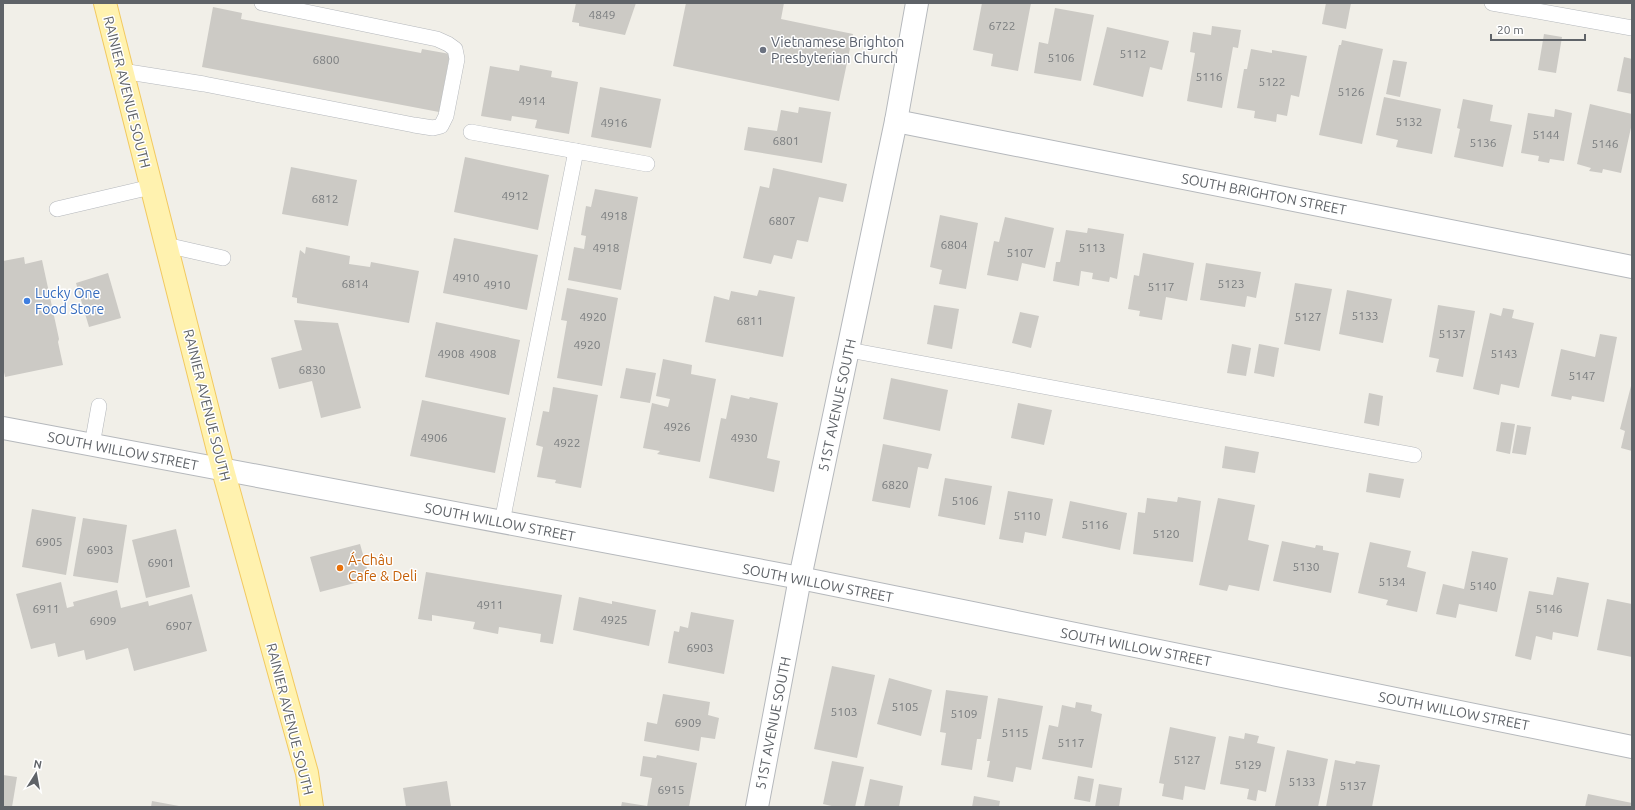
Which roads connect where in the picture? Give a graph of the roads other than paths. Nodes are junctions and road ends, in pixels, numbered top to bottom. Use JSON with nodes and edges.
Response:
{"nodes":[{"id":1,"x":105,"y":3,"type":"edge"},
{"id":2,"x":262,"y":3,"type":"edge"},
{"id":3,"x":917,"y":3,"type":"edge"},
{"id":4,"x":1492,"y":3,"type":"edge"},
{"id":5,"x":1632,"y":28,"type":"edge"},
{"id":6,"x":122,"y":71,"type":"junction"},
{"id":7,"x":896,"y":121,"type":"junction"},
{"id":8,"x":471,"y":132,"type":"dead end"},
{"id":9,"x":576,"y":151,"type":"junction"},
{"id":10,"x":647,"y":164,"type":"dead end"},
{"id":11,"x":151,"y":187,"type":"junction"},
{"id":12,"x":57,"y":209,"type":"dead end"},
{"id":13,"x":166,"y":245,"type":"junction"},
{"id":14,"x":223,"y":258,"type":"dead end"},
{"id":15,"x":1632,"y":267,"type":"edge"},
{"id":16,"x":849,"y":350,"type":"junction"},
{"id":17,"x":98,"y":406,"type":"dead end"},
{"id":18,"x":3,"y":428,"type":"edge"},
{"id":19,"x":92,"y":445,"type":"junction"},
{"id":20,"x":1414,"y":455,"type":"dead end"},
{"id":21,"x":223,"y":470,"type":"junction"},
{"id":22,"x":502,"y":522,"type":"junction"},
{"id":23,"x":800,"y":578,"type":"junction"},
{"id":24,"x":1632,"y":747,"type":"edge"},
{"id":25,"x":312,"y":807,"type":"edge"},
{"id":26,"x":758,"y":807,"type":"edge"}],
"edges":[{"from":1,"to":6,"type":"main road","name":"RAINIER AVENUE SOUTH"},
{"from":2,"to":6,"type":"lane"},
{"from":3,"to":7,"type":"street","name":"51ST AVENUE SOUTH"},
{"from":4,"to":5,"type":"lane"},
{"from":6,"to":11,"type":"main road","name":"RAINIER AVENUE SOUTH"},
{"from":7,"to":15,"type":"street","name":"SOUTH BRIGHTON STREET"},
{"from":7,"to":16,"type":"street","name":"51ST AVENUE SOUTH"},
{"from":8,"to":9,"type":"lane"},
{"from":9,"to":10,"type":"lane"},
{"from":9,"to":22,"type":"lane"},
{"from":11,"to":12,"type":"lane"},
{"from":11,"to":13,"type":"main road","name":"RAINIER AVENUE SOUTH"},
{"from":13,"to":14,"type":"lane"},
{"from":13,"to":21,"type":"main road","name":"RAINIER AVENUE SOUTH"},
{"from":16,"to":20,"type":"lane"},
{"from":16,"to":23,"type":"street","name":"51ST AVENUE SOUTH"},
{"from":17,"to":19,"type":"lane"},
{"from":18,"to":19,"type":"street","name":"SOUTH WILLOW STREET"},
{"from":19,"to":21,"type":"street","name":"SOUTH WILLOW STREET"},
{"from":21,"to":22,"type":"street","name":"SOUTH WILLOW STREET"},
{"from":21,"to":25,"type":"main road","name":"RAINIER AVENUE SOUTH"},
{"from":22,"to":23,"type":"street","name":"SOUTH WILLOW STREET"},
{"from":23,"to":24,"type":"street","name":"SOUTH WILLOW STREET"},
{"from":23,"to":26,"type":"street","name":"51ST AVENUE SOUTH"}]}
